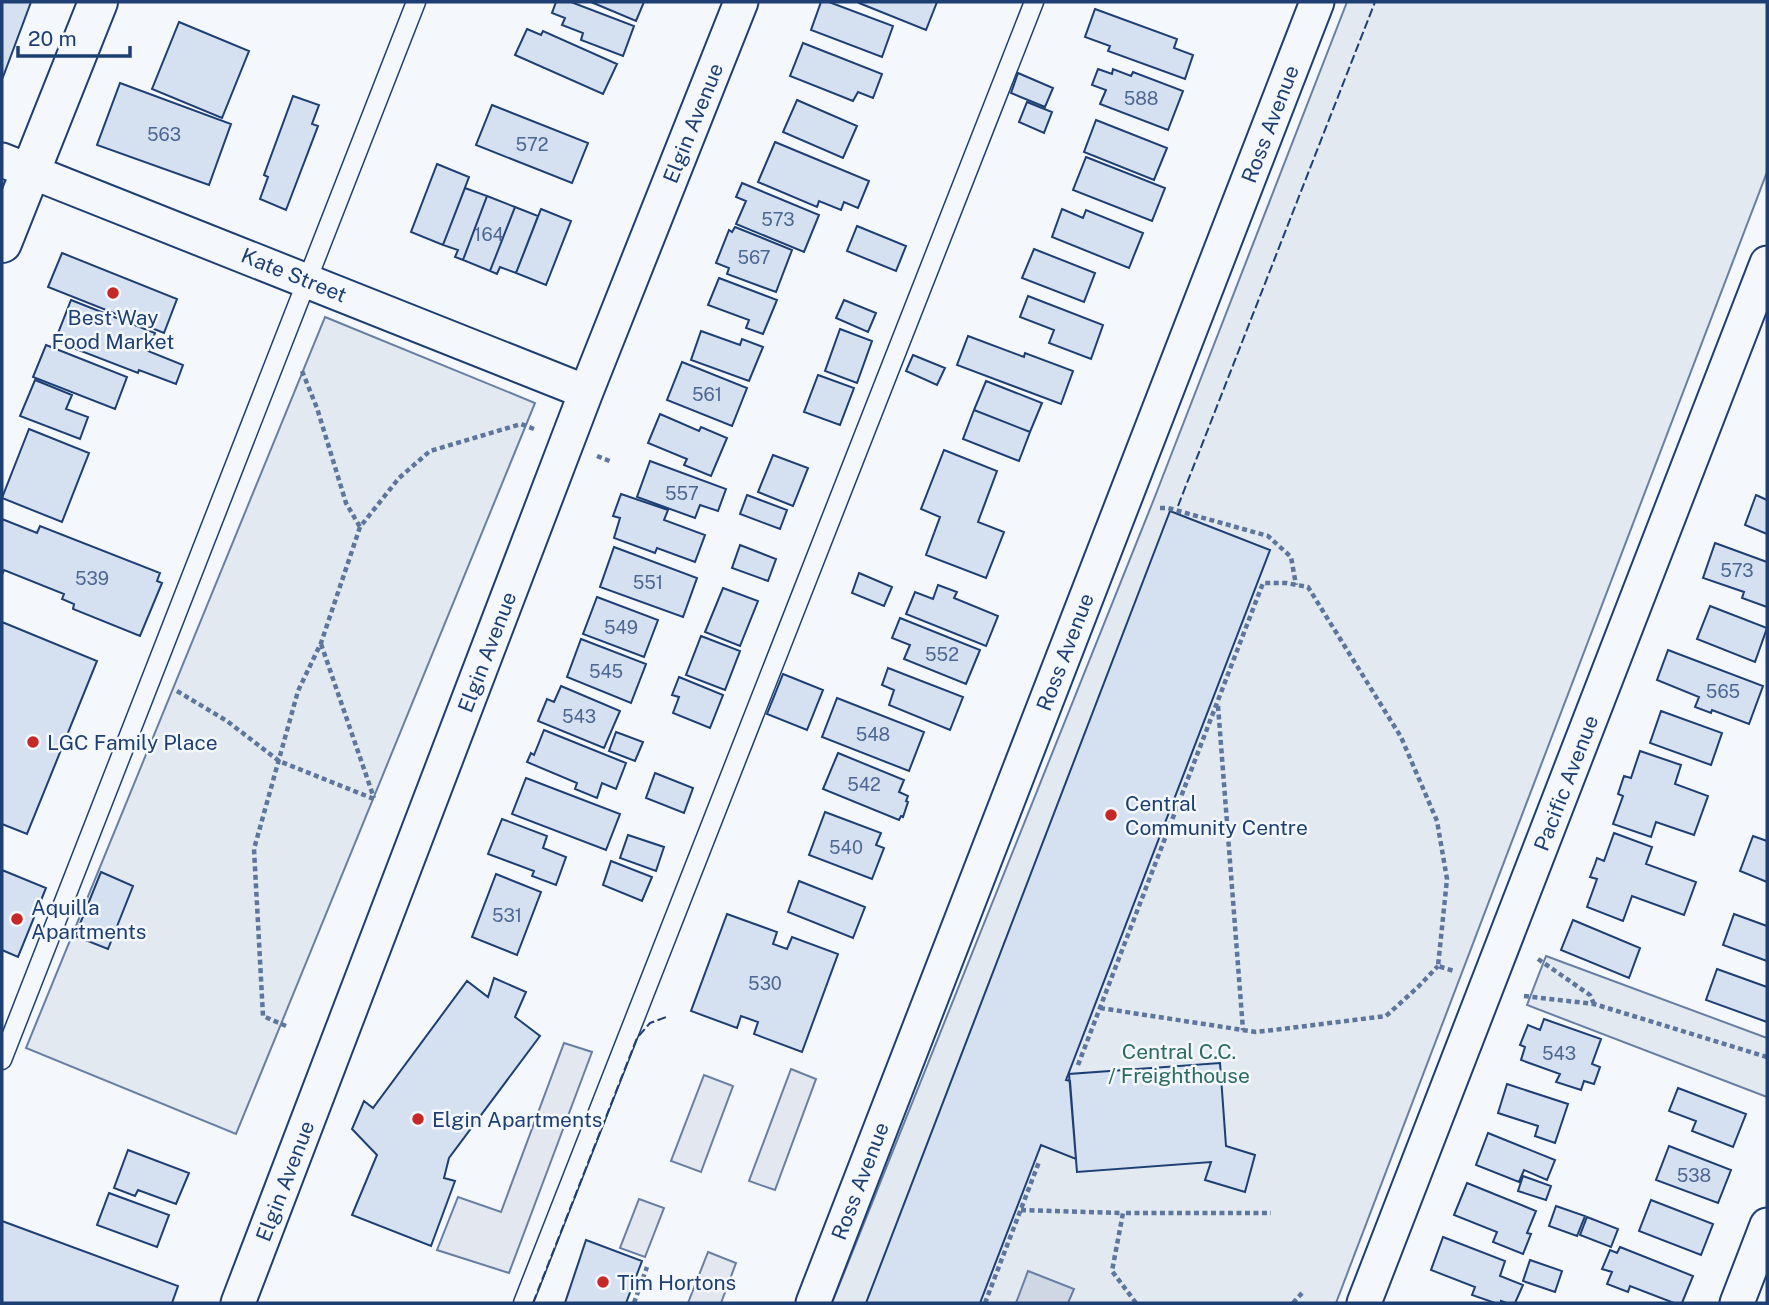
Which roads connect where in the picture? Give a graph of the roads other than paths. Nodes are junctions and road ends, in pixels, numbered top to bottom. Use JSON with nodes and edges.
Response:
{"nodes":[{"id":1,"x":98,"y":2,"type":"edge"},
{"id":2,"x":416,"y":2,"type":"edge"},
{"id":3,"x":741,"y":2,"type":"edge"},
{"id":4,"x":1034,"y":2,"type":"edge"},
{"id":5,"x":1317,"y":2,"type":"edge"},
{"id":6,"x":16,"y":165,"type":"edge"},
{"id":7,"x":2,"y":243,"type":"edge"},
{"id":8,"x":1767,"y":263,"type":"edge"},
{"id":9,"x":307,"y":280,"type":"junction"},
{"id":10,"x":586,"y":392,"type":"junction"},
{"id":11,"x":2,"y":1060,"type":"edge"},
{"id":12,"x":1767,"y":1226,"type":"edge"},
{"id":13,"x":238,"y":1303,"type":"edge"},
{"id":14,"x":523,"y":1303,"type":"edge"},
{"id":15,"x":813,"y":1303,"type":"edge"},
{"id":16,"x":1364,"y":1303,"type":"edge"},
{"id":17,"x":1737,"y":1303,"type":"edge"}],
"edges":[{"from":1,"to":6,"type":"main road"},
{"from":2,"to":9,"type":"lane"},
{"from":3,"to":10,"type":"street","name":"Elgin Avenue"},
{"from":4,"to":14,"type":"lane"},
{"from":5,"to":15,"type":"street","name":"Ross Avenue"},
{"from":6,"to":7,"type":"main road"},
{"from":6,"to":9,"type":"street","name":"Kate Street"},
{"from":8,"to":16,"type":"street","name":"Pacific Avenue"},
{"from":9,"to":10,"type":"street","name":"Kate Street"},
{"from":9,"to":11,"type":"lane"},
{"from":10,"to":13,"type":"street","name":"Elgin Avenue"},
{"from":12,"to":17,"type":"street"}]}
